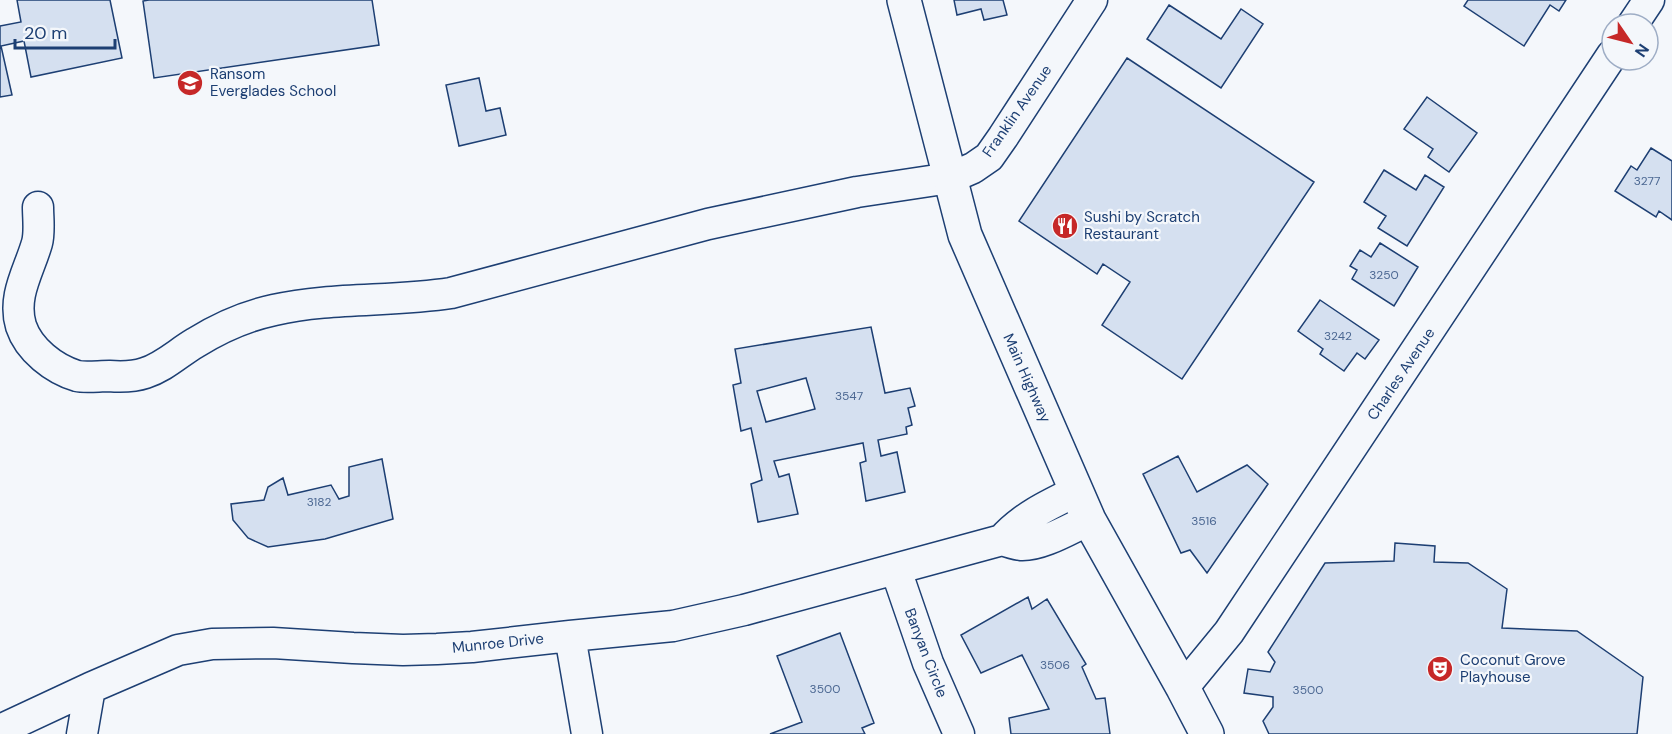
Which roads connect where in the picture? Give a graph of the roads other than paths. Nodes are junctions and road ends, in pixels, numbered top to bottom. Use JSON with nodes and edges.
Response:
{"nodes":[{"id":1,"x":904,"y":0,"type":"edge"},
{"id":2,"x":1092,"y":0,"type":"edge"},
{"id":3,"x":1601,"y":72,"type":"edge"},
{"id":4,"x":950,"y":178,"type":"junction"},
{"id":5,"x":38,"y":207,"type":"dead end"},
{"id":6,"x":1083,"y":505,"type":"junction"},
{"id":7,"x":896,"y":570,"type":"junction"},
{"id":8,"x":570,"y":636,"type":"junction"},
{"id":9,"x":90,"y":688,"type":"junction"},
{"id":10,"x":1183,"y":688,"type":"junction"},
{"id":11,"x":0,"y":730,"type":"edge"},
{"id":12,"x":82,"y":734,"type":"edge"},
{"id":13,"x":587,"y":734,"type":"edge"},
{"id":14,"x":959,"y":734,"type":"edge"},
{"id":15,"x":1207,"y":734,"type":"edge"}],
"edges":[{"from":1,"to":4,"type":"main road","name":"Main Highway"},
{"from":2,"to":4,"type":"street","name":"Franklin Avenue"},
{"from":3,"to":10,"type":"street","name":"Charles Avenue"},
{"from":4,"to":5,"type":"street","name":"Franklin Avenue"},
{"from":4,"to":6,"type":"main road","name":"Main Highway"},
{"from":6,"to":7,"type":"street","name":"Munroe Drive"},
{"from":6,"to":10,"type":"main road","name":"Main Highway"},
{"from":7,"to":8,"type":"street","name":"Munroe Drive"},
{"from":7,"to":14,"type":"street","name":"Banyan Circle"},
{"from":8,"to":9,"type":"street","name":"Munroe Drive"},
{"from":8,"to":13,"type":"street"},
{"from":9,"to":11,"type":"street","name":"Munroe Drive"},
{"from":9,"to":12,"type":"street"},
{"from":10,"to":15,"type":"main road","name":"Main Highway"}]}
